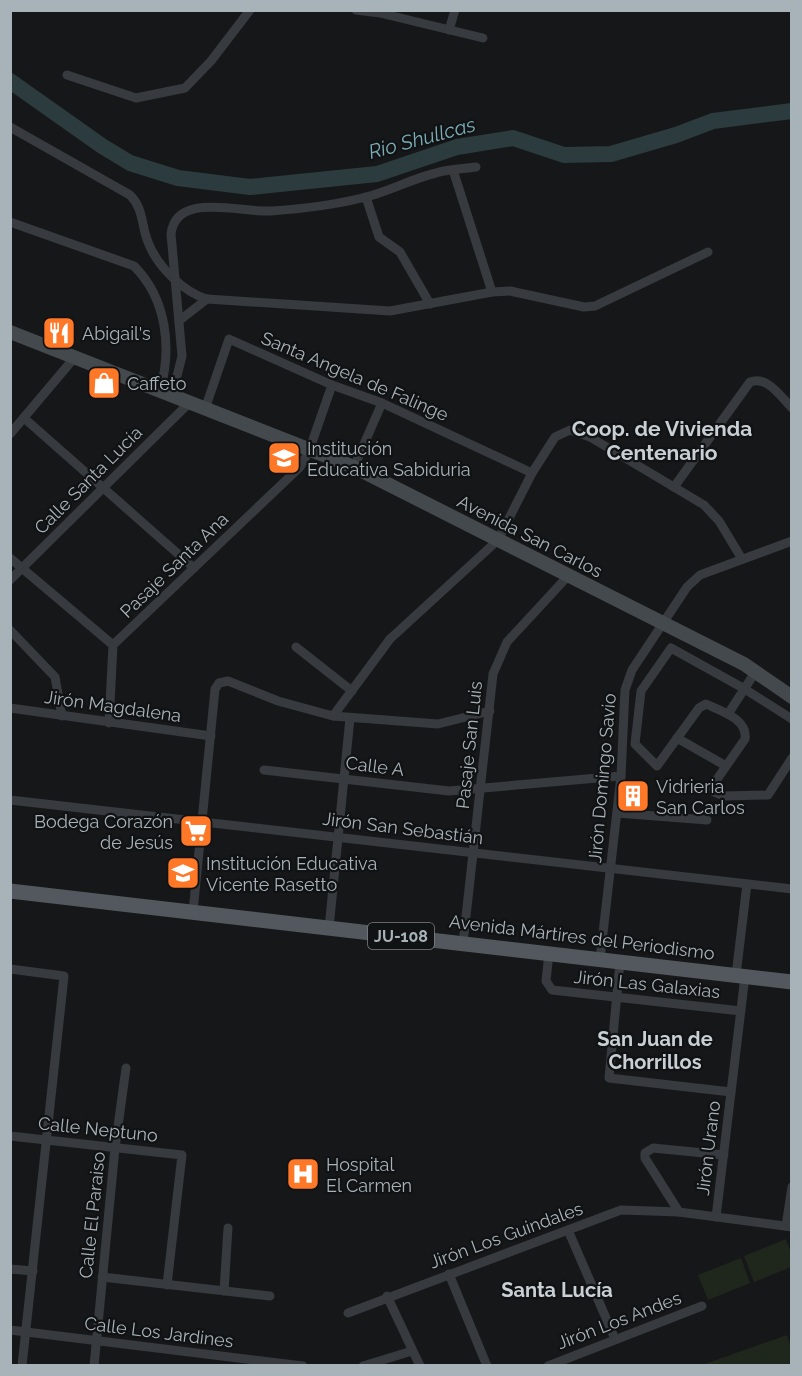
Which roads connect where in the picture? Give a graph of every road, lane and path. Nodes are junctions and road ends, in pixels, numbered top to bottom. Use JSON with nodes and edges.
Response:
{"nodes":[{"id":1,"x":250,"y":10,"type":"edge"},
{"id":2,"x":356,"y":10,"type":"edge"},
{"id":3,"x":455,"y":10,"type":"edge"},
{"id":4,"x":380,"y":12,"type":"edge"},
{"id":5,"x":449,"y":30,"type":"junction"},
{"id":6,"x":483,"y":38,"type":"dead end"},
{"id":7,"x":67,"y":75,"type":"dead end"},
{"id":8,"x":10,"y":127,"type":"edge"},
{"id":9,"x":476,"y":166,"type":"dead end"},
{"id":10,"x":453,"y":170,"type":"junction"},
{"id":11,"x":366,"y":197,"type":"junction"},
{"id":12,"x":10,"y":222,"type":"edge"},
{"id":13,"x":708,"y":252,"type":"dead end"},
{"id":14,"x":176,"y":280,"type":"junction"},
{"id":15,"x":492,"y":292,"type":"junction"},
{"id":16,"x":207,"y":299,"type":"junction"},
{"id":17,"x":430,"y":304,"type":"junction"},
{"id":18,"x":180,"y":320,"type":"junction"},
{"id":19,"x":10,"y":332,"type":"edge"},
{"id":20,"x":75,"y":357,"type":"junction"},
{"id":21,"x":332,"y":385,"type":"junction"},
{"id":22,"x":166,"y":394,"type":"junction"},
{"id":23,"x":189,"y":403,"type":"junction"},
{"id":24,"x":382,"y":403,"type":"junction"},
{"id":25,"x":792,"y":408,"type":"edge"},
{"id":26,"x":205,"y":409,"type":"junction"},
{"id":27,"x":24,"y":418,"type":"junction"},
{"id":28,"x":10,"y":434,"type":"edge"},
{"id":29,"x":309,"y":451,"type":"junction"},
{"id":30,"x":354,"y":467,"type":"junction"},
{"id":31,"x":532,"y":473,"type":"junction"},
{"id":32,"x":674,"y":487,"type":"junction"},
{"id":33,"x":104,"y":488,"type":"junction"},
{"id":34,"x":498,"y":540,"type":"junction"},
{"id":35,"x":792,"y":541,"type":"edge"},
{"id":36,"x":10,"y":558,"type":"edge"},
{"id":37,"x":742,"y":559,"type":"junction"},
{"id":38,"x":24,"y":568,"type":"junction"},
{"id":39,"x":194,"y":568,"type":"junction"},
{"id":40,"x":568,"y":576,"type":"junction"},
{"id":41,"x":10,"y":580,"type":"edge"},
{"id":42,"x":663,"y":623,"type":"junction"},
{"id":43,"x":10,"y":630,"type":"edge"},
{"id":44,"x":113,"y":645,"type":"junction"},
{"id":45,"x":296,"y":647,"type":"dead end"},
{"id":46,"x":756,"y":671,"type":"junction"},
{"id":47,"x":743,"y":688,"type":"junction"},
{"id":48,"x":352,"y":691,"type":"junction"},
{"id":49,"x":792,"y":697,"type":"edge"},
{"id":50,"x":10,"y":708,"type":"edge"},
{"id":51,"x":489,"y":711,"type":"junction"},
{"id":52,"x":728,"y":714,"type":"junction"},
{"id":53,"x":62,"y":716,"type":"junction"},
{"id":54,"x":333,"y":716,"type":"junction"},
{"id":55,"x":350,"y":718,"type":"junction"},
{"id":56,"x":792,"y":719,"type":"edge"},
{"id":57,"x":109,"y":723,"type":"junction"},
{"id":58,"x":211,"y":736,"type":"junction"},
{"id":59,"x":677,"y":738,"type":"junction"},
{"id":60,"x":792,"y":758,"type":"edge"},
{"id":61,"x":726,"y":766,"type":"junction"},
{"id":62,"x":264,"y":770,"type":"dead end"},
{"id":63,"x":621,"y":776,"type":"junction"},
{"id":64,"x":344,"y":779,"type":"junction"},
{"id":65,"x":482,"y":787,"type":"junction"},
{"id":66,"x":10,"y":800,"type":"edge"},
{"id":67,"x":616,"y":813,"type":"junction"},
{"id":68,"x":707,"y":820,"type":"dead end"},
{"id":69,"x":201,"y":822,"type":"junction"},
{"id":70,"x":338,"y":837,"type":"junction"},
{"id":71,"x":474,"y":853,"type":"junction"},
{"id":72,"x":610,"y":869,"type":"junction"},
{"id":73,"x":747,"y":884,"type":"junction"},
{"id":74,"x":792,"y":889,"type":"edge"},
{"id":75,"x":10,"y":891,"type":"edge"},
{"id":76,"x":193,"y":912,"type":"junction"},
{"id":77,"x":329,"y":928,"type":"junction"},
{"id":78,"x":463,"y":943,"type":"junction"},
{"id":79,"x":549,"y":953,"type":"junction"},
{"id":80,"x":600,"y":959,"type":"junction"},
{"id":81,"x":620,"y":962,"type":"junction"},
{"id":82,"x":10,"y":969,"type":"edge"},
{"id":83,"x":740,"y":975,"type":"junction"},
{"id":84,"x":792,"y":982,"type":"edge"},
{"id":85,"x":616,"y":997,"type":"junction"},
{"id":86,"x":741,"y":1011,"type":"junction"},
{"id":87,"x":126,"y":1068,"type":"dead end"},
{"id":88,"x":731,"y":1092,"type":"junction"},
{"id":89,"x":10,"y":1136,"type":"edge"},
{"id":90,"x":45,"y":1140,"type":"junction"},
{"id":91,"x":115,"y":1148,"type":"junction"},
{"id":92,"x":724,"y":1155,"type":"junction"},
{"id":93,"x":792,"y":1187,"type":"edge"},
{"id":94,"x":679,"y":1212,"type":"junction"},
{"id":95,"x":716,"y":1217,"type":"junction"},
{"id":96,"x":789,"y":1227,"type":"edge"},
{"id":97,"x":228,"y":1228,"type":"dead end"},
{"id":98,"x":568,"y":1230,"type":"junction"},
{"id":99,"x":10,"y":1269,"type":"edge"},
{"id":100,"x":33,"y":1271,"type":"junction"},
{"id":101,"x":449,"y":1274,"type":"junction"},
{"id":102,"x":102,"y":1277,"type":"junction"},
{"id":103,"x":167,"y":1285,"type":"junction"},
{"id":104,"x":224,"y":1291,"type":"junction"},
{"id":105,"x":270,"y":1296,"type":"dead end"},
{"id":106,"x":387,"y":1296,"type":"junction"},
{"id":107,"x":702,"y":1306,"type":"dead end"},
{"id":108,"x":348,"y":1313,"type":"dead end"},
{"id":109,"x":10,"y":1330,"type":"edge"},
{"id":110,"x":26,"y":1332,"type":"junction"},
{"id":111,"x":615,"y":1339,"type":"junction"},
{"id":112,"x":96,"y":1341,"type":"junction"},
{"id":113,"x":412,"y":1351,"type":"junction"},
{"id":114,"x":212,"y":1360,"type":"edge"},
{"id":115,"x":277,"y":1364,"type":"edge"},
{"id":116,"x":22,"y":1365,"type":"edge"},
{"id":117,"x":94,"y":1365,"type":"edge"},
{"id":118,"x":303,"y":1365,"type":"edge"},
{"id":119,"x":363,"y":1365,"type":"edge"},
{"id":120,"x":420,"y":1365,"type":"edge"},
{"id":121,"x":487,"y":1365,"type":"edge"},
{"id":122,"x":548,"y":1365,"type":"edge"}],
"edges":[{"from":1,"to":7,"type":"street"},
{"from":2,"to":4,"type":"street"},
{"from":3,"to":5,"type":"street"},
{"from":4,"to":5,"type":"street"},
{"from":5,"to":6,"type":"street"},
{"from":8,"to":14,"type":"street"},
{"from":9,"to":10,"type":"street"},
{"from":10,"to":11,"type":"street"},
{"from":10,"to":15,"type":"street"},
{"from":11,"to":14,"type":"street"},
{"from":11,"to":17,"type":"street"},
{"from":12,"to":22,"type":"street"},
{"from":13,"to":15,"type":"street"},
{"from":14,"to":16,"type":"street"},
{"from":14,"to":18,"type":"street"},
{"from":15,"to":17,"type":"street"},
{"from":16,"to":17,"type":"street"},
{"from":16,"to":18,"type":"street"},
{"from":18,"to":22,"type":"street"},
{"from":19,"to":20,"type":"main road","name":"Avenida San Carlos"},
{"from":20,"to":22,"type":"main road","name":"Avenida San Carlos"},
{"from":20,"to":27,"type":"street"},
{"from":21,"to":24,"type":"street","name":"Santa Angela de Falinge"},
{"from":21,"to":26,"type":"street","name":"Santa Angela de Falinge"},
{"from":21,"to":29,"type":"street","name":"Pasaje Santa Ana"},
{"from":22,"to":23,"type":"main road","name":"Avenida San Carlos"},
{"from":23,"to":26,"type":"main road","name":"Avenida San Carlos"},
{"from":23,"to":33,"type":"street","name":"Calle Santa Lucía"},
{"from":24,"to":30,"type":"street"},
{"from":24,"to":31,"type":"street","name":"Santa Angela de Falinge"},
{"from":25,"to":32,"type":"street"},
{"from":26,"to":29,"type":"main road","name":"Avenida San Carlos"},
{"from":27,"to":28,"type":"street"},
{"from":27,"to":33,"type":"street"},
{"from":29,"to":30,"type":"main road","name":"Avenida San Carlos"},
{"from":29,"to":39,"type":"street","name":"Pasaje Santa Ana"},
{"from":30,"to":34,"type":"main road","name":"Avenida San Carlos"},
{"from":31,"to":32,"type":"street"},
{"from":31,"to":34,"type":"street"},
{"from":32,"to":37,"type":"street"},
{"from":33,"to":38,"type":"street","name":"Calle Santa Lucía"},
{"from":33,"to":39,"type":"street"},
{"from":34,"to":40,"type":"main road","name":"Avenida San Carlos"},
{"from":34,"to":48,"type":"street"},
{"from":35,"to":37,"type":"street","name":"Jirón Domingo Savio"},
{"from":36,"to":38,"type":"street"},
{"from":37,"to":42,"type":"street","name":"Jirón Domingo Savio"},
{"from":38,"to":41,"type":"street","name":"Calle Santa Lucía"},
{"from":38,"to":44,"type":"street"},
{"from":39,"to":44,"type":"street","name":"Pasaje Santa Ana"},
{"from":40,"to":42,"type":"main road","name":"Avenida San Carlos"},
{"from":40,"to":51,"type":"street","name":"Pasaje San Luis"},
{"from":42,"to":46,"type":"main road","name":"Avenida San Carlos"},
{"from":42,"to":63,"type":"street","name":"Jirón Domingo Savio"},
{"from":43,"to":53,"type":"street"},
{"from":44,"to":57,"type":"street"},
{"from":45,"to":48,"type":"street"},
{"from":46,"to":47,"type":"street"},
{"from":46,"to":49,"type":"main road","name":"Avenida San Carlos"},
{"from":47,"to":52,"type":"street"},
{"from":47,"to":56,"type":"street"},
{"from":47,"to":59,"type":"street"},
{"from":48,"to":54,"type":"street"},
{"from":50,"to":53,"type":"street","name":"Jirón Magdalena"},
{"from":51,"to":55,"type":"street"},
{"from":51,"to":65,"type":"street","name":"Pasaje San Luis"},
{"from":52,"to":59,"type":"street"},
{"from":52,"to":61,"type":"street"},
{"from":53,"to":57,"type":"street","name":"Jirón Magdalena"},
{"from":54,"to":55,"type":"street"},
{"from":54,"to":58,"type":"street"},
{"from":55,"to":64,"type":"street"},
{"from":57,"to":58,"type":"street","name":"Jirón Magdalena"},
{"from":58,"to":69,"type":"street"},
{"from":59,"to":61,"type":"street"},
{"from":60,"to":61,"type":"street"},
{"from":62,"to":64,"type":"street","name":"Calle A"},
{"from":63,"to":65,"type":"street","name":"Calle A"},
{"from":63,"to":67,"type":"street","name":"Jirón Domingo Savio"},
{"from":64,"to":65,"type":"street","name":"Calle A"},
{"from":64,"to":70,"type":"street"},
{"from":65,"to":71,"type":"street","name":"Pasaje San Luis"},
{"from":66,"to":69,"type":"street","name":"Jirón San Sebastián"},
{"from":67,"to":68,"type":"street"},
{"from":67,"to":72,"type":"street","name":"Jirón Domingo Savio"},
{"from":69,"to":70,"type":"street","name":"Jirón San Sebastián"},
{"from":69,"to":76,"type":"street"},
{"from":70,"to":71,"type":"street","name":"Jirón San Sebastián"},
{"from":70,"to":77,"type":"street"},
{"from":71,"to":72,"type":"street","name":"Jirón San Sebastián"},
{"from":71,"to":78,"type":"street","name":"Pasaje San Luis"},
{"from":72,"to":73,"type":"street","name":"Jirón San Sebastián"},
{"from":72,"to":80,"type":"street","name":"Jirón Domingo Savio"},
{"from":73,"to":74,"type":"street","name":"Jirón San Sebastián"},
{"from":73,"to":83,"type":"street","name":"Jirón Urano"},
{"from":75,"to":76,"type":"main road","name":"Avenida Mártires del Periodismo","number":"JU-108"},
{"from":76,"to":77,"type":"main road","name":"Avenida Mártires del Periodismo","number":"JU-108"},
{"from":77,"to":78,"type":"main road","name":"Avenida Mártires del Periodismo","number":"JU-108"},
{"from":78,"to":79,"type":"main road","name":"Avenida Mártires del Periodismo","number":"JU-108"},
{"from":79,"to":80,"type":"main road","name":"Avenida Mártires del Periodismo","number":"JU-108"},
{"from":79,"to":85,"type":"street","name":"Jirón Las Galaxias"},
{"from":80,"to":81,"type":"main road","name":"Avenida Mártires del Periodismo","number":"JU-108"},
{"from":81,"to":83,"type":"main road","name":"Avenida Mártires del Periodismo","number":"JU-108"},
{"from":81,"to":85,"type":"street"},
{"from":82,"to":90,"type":"street"},
{"from":83,"to":84,"type":"main road","name":"Avenida Mártires del Periodismo","number":"JU-108"},
{"from":83,"to":86,"type":"street","name":"Jirón Urano"},
{"from":85,"to":86,"type":"street","name":"Jirón Las Galaxias"},
{"from":85,"to":88,"type":"street"},
{"from":86,"to":88,"type":"street","name":"Jirón Urano"},
{"from":87,"to":91,"type":"street","name":"Calle El Paraiso"},
{"from":88,"to":92,"type":"street","name":"Jirón Urano"},
{"from":89,"to":90,"type":"street","name":"Calle Neptuno"},
{"from":90,"to":91,"type":"street","name":"Calle Neptuno"},
{"from":90,"to":100,"type":"street"},
{"from":91,"to":102,"type":"street","name":"Calle El Paraiso"},
{"from":91,"to":103,"type":"street","name":"Calle Neptuno"},
{"from":92,"to":94,"type":"street"},
{"from":92,"to":95,"type":"street","name":"Jirón Urano"},
{"from":93,"to":96,"type":"street"},
{"from":94,"to":95,"type":"street"},
{"from":94,"to":98,"type":"street","name":"Jirón Los Guindales"},
{"from":95,"to":96,"type":"street"},
{"from":97,"to":104,"type":"street"},
{"from":98,"to":101,"type":"street","name":"Jirón Los Guindales"},
{"from":98,"to":111,"type":"street"},
{"from":99,"to":100,"type":"street"},
{"from":100,"to":110,"type":"street"},
{"from":101,"to":106,"type":"street","name":"Jirón Los Guindales"},
{"from":101,"to":121,"type":"street"},
{"from":102,"to":103,"type":"street"},
{"from":102,"to":112,"type":"street","name":"Calle El Paraiso"},
{"from":103,"to":104,"type":"street"},
{"from":104,"to":105,"type":"street"},
{"from":106,"to":108,"type":"street","name":"Jirón Los Guindales"},
{"from":106,"to":113,"type":"street"},
{"from":107,"to":111,"type":"street","name":"Jirón Los Andes"},
{"from":109,"to":110,"type":"street","name":"Calle Los Jardines"},
{"from":110,"to":112,"type":"street","name":"Calle Los Jardines"},
{"from":110,"to":116,"type":"street"},
{"from":111,"to":122,"type":"street","name":"Jirón Los Andes"},
{"from":112,"to":114,"type":"street","name":"Calle Los Jardines"},
{"from":112,"to":117,"type":"street","name":"Calle El Paraiso"},
{"from":113,"to":119,"type":"street"},
{"from":113,"to":120,"type":"street"},
{"from":114,"to":115,"type":"street","name":"Calle Los Jardines"},
{"from":115,"to":118,"type":"street","name":"Calle Los Jardines"}]}
